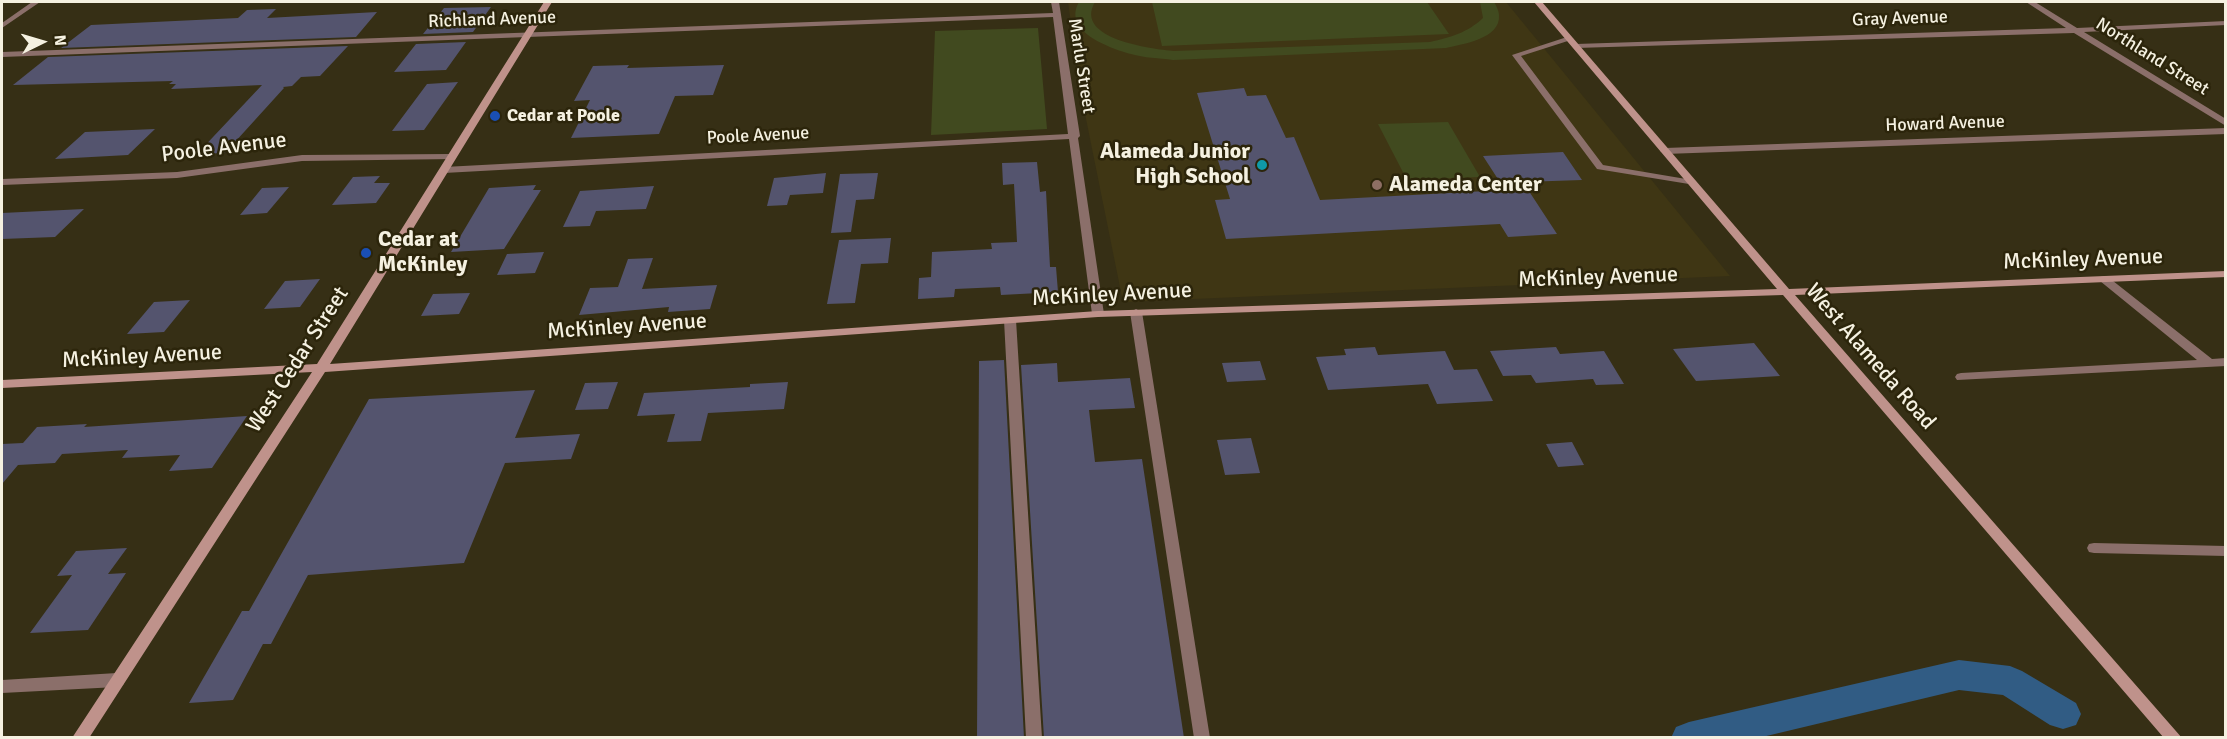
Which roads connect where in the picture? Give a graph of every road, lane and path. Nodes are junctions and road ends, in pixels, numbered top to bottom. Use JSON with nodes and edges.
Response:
{"nodes":[{"id":1,"x":36,"y":2,"type":"edge"},
{"id":2,"x":548,"y":2,"type":"edge"},
{"id":3,"x":1055,"y":2,"type":"edge"},
{"id":4,"x":1538,"y":2,"type":"edge"},
{"id":5,"x":2030,"y":2,"type":"edge"},
{"id":6,"x":1056,"y":15,"type":"junction"},
{"id":7,"x":2226,"y":23,"type":"edge"},
{"id":8,"x":2,"y":26,"type":"edge"},
{"id":9,"x":2077,"y":30,"type":"junction"},
{"id":10,"x":527,"y":35,"type":"junction"},
{"id":11,"x":1573,"y":43,"type":"junction"},
{"id":12,"x":2,"y":55,"type":"edge"},
{"id":13,"x":2226,"y":123,"type":"edge"},
{"id":14,"x":2226,"y":131,"type":"edge"},
{"id":15,"x":1075,"y":136,"type":"junction"},
{"id":16,"x":1665,"y":151,"type":"junction"},
{"id":17,"x":451,"y":157,"type":"junction"},
{"id":18,"x":444,"y":170,"type":"junction"},
{"id":19,"x":2,"y":182,"type":"edge"},
{"id":20,"x":1692,"y":183,"type":"junction"},
{"id":21,"x":2226,"y":274,"type":"edge"},
{"id":22,"x":2104,"y":279,"type":"junction"},
{"id":23,"x":1786,"y":292,"type":"junction"},
{"id":24,"x":1136,"y":312,"type":"junction"},
{"id":25,"x":1098,"y":314,"type":"junction"},
{"id":26,"x":1010,"y":320,"type":"junction"},
{"id":27,"x":2226,"y":362,"type":"edge"},
{"id":28,"x":2209,"y":363,"type":"junction"},
{"id":29,"x":321,"y":368,"type":"junction"},
{"id":30,"x":1961,"y":376,"type":"dead end"},
{"id":31,"x":2,"y":384,"type":"edge"},
{"id":32,"x":2094,"y":548,"type":"dead end"},
{"id":33,"x":2226,"y":551,"type":"edge"},
{"id":34,"x":117,"y":680,"type":"junction"},
{"id":35,"x":2,"y":687,"type":"edge"},
{"id":36,"x":80,"y":738,"type":"edge"},
{"id":37,"x":1034,"y":738,"type":"edge"},
{"id":38,"x":1202,"y":738,"type":"edge"},
{"id":39,"x":2174,"y":738,"type":"edge"}],
"edges":[{"from":1,"to":8,"type":"street"},
{"from":2,"to":10,"type":"street","name":"West Cedar Street"},
{"from":3,"to":6,"type":"street","name":"Marlu Street"},
{"from":4,"to":11,"type":"street","name":"West Alameda Road"},
{"from":5,"to":9,"type":"street","name":"Northland Street"},
{"from":6,"to":10,"type":"street","name":"Richland Avenue"},
{"from":6,"to":15,"type":"street","name":"Marlu Street"},
{"from":7,"to":9,"type":"street","name":"Gray Avenue"},
{"from":9,"to":11,"type":"street","name":"Gray Avenue"},
{"from":9,"to":13,"type":"street","name":"Northland Street"},
{"from":10,"to":12,"type":"street","name":"Richland Avenue"},
{"from":10,"to":17,"type":"street","name":"West Cedar Street"},
{"from":11,"to":16,"type":"street","name":"West Alameda Road"},
{"from":11,"to":20,"type":"street","name":"Gray Avenue"},
{"from":14,"to":16,"type":"street","name":"Howard Avenue"},
{"from":15,"to":18,"type":"street","name":"Poole Avenue"},
{"from":15,"to":25,"type":"street","name":"Marlu Street"},
{"from":16,"to":20,"type":"street","name":"West Alameda Road"},
{"from":17,"to":18,"type":"street","name":"West Cedar Street"},
{"from":17,"to":19,"type":"street","name":"Poole Avenue"},
{"from":18,"to":29,"type":"street","name":"West Cedar Street"},
{"from":20,"to":23,"type":"street","name":"West Alameda Road"},
{"from":21,"to":22,"type":"street","name":"McKinley Avenue"},
{"from":22,"to":23,"type":"street","name":"McKinley Avenue"},
{"from":22,"to":28,"type":"street"},
{"from":23,"to":24,"type":"street","name":"McKinley Avenue"},
{"from":23,"to":39,"type":"street","name":"West Alameda Road"},
{"from":24,"to":25,"type":"street","name":"McKinley Avenue"},
{"from":24,"to":38,"type":"street"},
{"from":25,"to":26,"type":"street","name":"McKinley Avenue"},
{"from":26,"to":29,"type":"street","name":"McKinley Avenue"},
{"from":26,"to":37,"type":"street"},
{"from":27,"to":28,"type":"street"},
{"from":28,"to":30,"type":"street"},
{"from":29,"to":31,"type":"street","name":"McKinley Avenue"},
{"from":29,"to":34,"type":"street","name":"West Cedar Street"},
{"from":32,"to":33,"type":"street"},
{"from":34,"to":35,"type":"street"},
{"from":34,"to":36,"type":"street","name":"West Cedar Street"}]}
